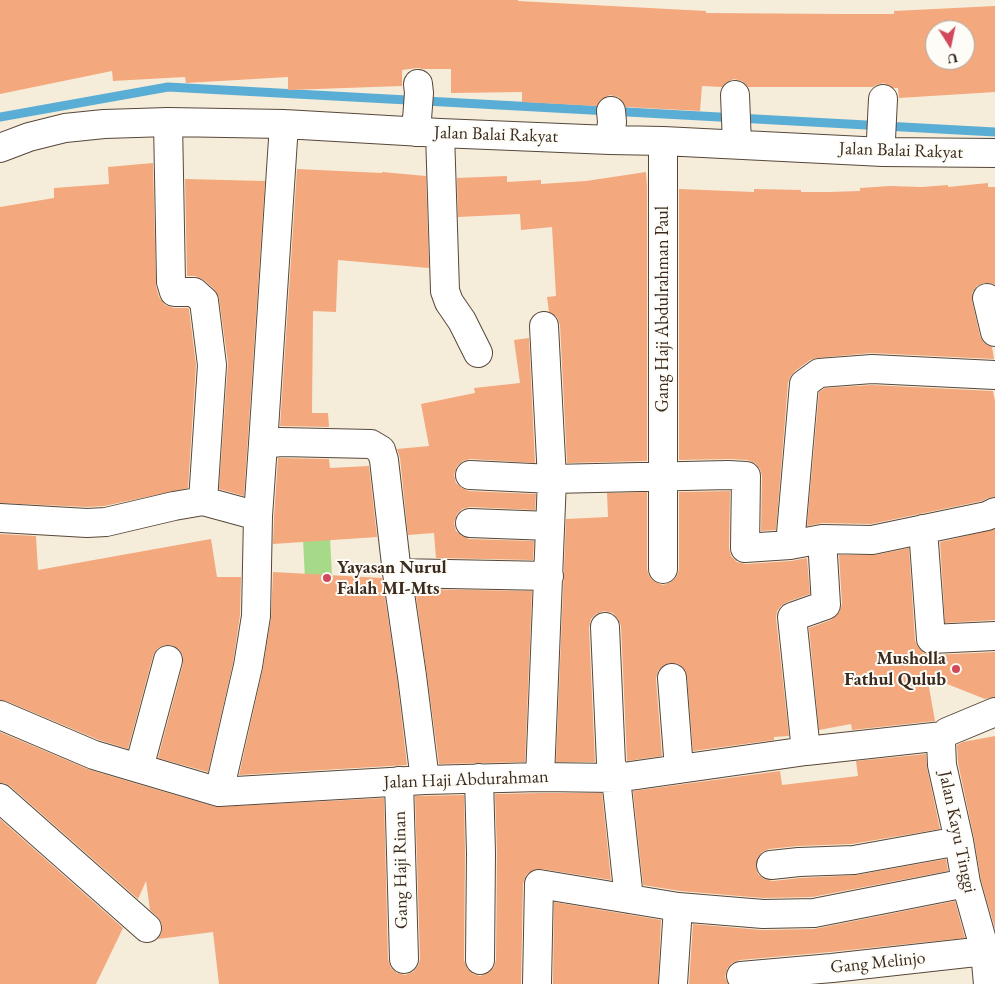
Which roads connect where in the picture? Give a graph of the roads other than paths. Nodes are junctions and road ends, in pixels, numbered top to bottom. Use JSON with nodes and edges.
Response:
{"nodes":[{"id":1,"x":422,"y":111,"type":"junction"},
{"id":2,"x":168,"y":122,"type":"junction"},
{"id":3,"x":284,"y":124,"type":"junction"},
{"id":4,"x":663,"y":141,"type":"junction"},
{"id":5,"x":0,"y":148,"type":"edge"},
{"id":6,"x":995,"y":153,"type":"edge"},
{"id":7,"x":987,"y":298,"type":"dead end"},
{"id":8,"x":544,"y":326,"type":"dead end"},
{"id":9,"x":995,"y":332,"type":"edge"},
{"id":10,"x":478,"y":353,"type":"dead end"},
{"id":11,"x":995,"y":375,"type":"edge"},
{"id":12,"x":263,"y":444,"type":"junction"},
{"id":13,"x":470,"y":475,"type":"dead end"},
{"id":14,"x":664,"y":477,"type":"junction"},
{"id":15,"x":552,"y":479,"type":"junction"},
{"id":16,"x":204,"y":502,"type":"junction"},
{"id":17,"x":995,"y":512,"type":"edge"},
{"id":18,"x":258,"y":516,"type":"junction"},
{"id":19,"x":0,"y":518,"type":"edge"},
{"id":20,"x":470,"y":523,"type":"dead end"},
{"id":21,"x":550,"y":526,"type":"junction"},
{"id":22,"x":923,"y":529,"type":"junction"},
{"id":23,"x":822,"y":539,"type":"junction"},
{"id":24,"x":790,"y":545,"type":"junction"},
{"id":25,"x":663,"y":569,"type":"dead end"},
{"id":26,"x":397,"y":573,"type":"junction"},
{"id":27,"x":549,"y":576,"type":"junction"},
{"id":28,"x":605,"y":626,"type":"dead end"},
{"id":29,"x":995,"y":636,"type":"edge"},
{"id":30,"x":168,"y":660,"type":"dead end"},
{"id":31,"x":672,"y":678,"type":"dead end"},
{"id":32,"x":995,"y":712,"type":"edge"},
{"id":33,"x":0,"y":715,"type":"edge"},
{"id":34,"x":943,"y":736,"type":"junction"},
{"id":35,"x":806,"y":751,"type":"junction"},
{"id":36,"x":139,"y":768,"type":"junction"},
{"id":37,"x":679,"y":769,"type":"junction"},
{"id":38,"x":540,"y":777,"type":"junction"},
{"id":39,"x":479,"y":778,"type":"junction"},
{"id":40,"x":616,"y":778,"type":"junction"},
{"id":41,"x":412,"y":781,"type":"junction"},
{"id":42,"x":219,"y":792,"type":"junction"},
{"id":43,"x":0,"y":798,"type":"edge"},
{"id":44,"x":959,"y":841,"type":"junction"},
{"id":45,"x":771,"y":865,"type":"dead end"},
{"id":46,"x":966,"y":883,"type":"junction"},
{"id":47,"x":629,"y":899,"type":"junction"},
{"id":48,"x":678,"y":908,"type":"junction"},
{"id":49,"x":148,"y":928,"type":"dead end"},
{"id":50,"x":985,"y":950,"type":"junction"},
{"id":51,"x":404,"y":959,"type":"dead end"},
{"id":52,"x":480,"y":960,"type":"dead end"},
{"id":53,"x":741,"y":976,"type":"dead end"},
{"id":54,"x":537,"y":984,"type":"edge"},
{"id":55,"x":673,"y":984,"type":"edge"},
{"id":56,"x":988,"y":984,"type":"edge"}],
"edges":[{"from":1,"to":3,"type":"street","name":"Jalan Balai Rakyat"},
{"from":1,"to":4,"type":"street","name":"Jalan Balai Rakyat"},
{"from":1,"to":10,"type":"street"},
{"from":2,"to":3,"type":"street","name":"Jalan Balai Rakyat"},
{"from":2,"to":5,"type":"street","name":"Jalan Balai Rakyat"},
{"from":2,"to":16,"type":"street"},
{"from":3,"to":12,"type":"street"},
{"from":4,"to":6,"type":"street","name":"Jalan Balai Rakyat"},
{"from":4,"to":14,"type":"street","name":"Gang Haji Abdulrahman Paul"},
{"from":7,"to":9,"type":"street"},
{"from":8,"to":15,"type":"street"},
{"from":11,"to":24,"type":"street"},
{"from":12,"to":18,"type":"street"},
{"from":12,"to":26,"type":"street","name":"Gang Haji Rinan"},
{"from":13,"to":15,"type":"street"},
{"from":14,"to":15,"type":"street"},
{"from":14,"to":24,"type":"street"},
{"from":14,"to":25,"type":"street","name":"Gang Haji Abdulrahman Paul"},
{"from":15,"to":21,"type":"street"},
{"from":16,"to":18,"type":"street"},
{"from":16,"to":19,"type":"street"},
{"from":17,"to":22,"type":"street"},
{"from":18,"to":42,"type":"street"},
{"from":20,"to":21,"type":"street"},
{"from":21,"to":27,"type":"street"},
{"from":22,"to":23,"type":"street"},
{"from":22,"to":29,"type":"street"},
{"from":23,"to":24,"type":"street"},
{"from":23,"to":35,"type":"street"},
{"from":26,"to":27,"type":"street"},
{"from":26,"to":41,"type":"street","name":"Gang Haji Rinan"},
{"from":27,"to":38,"type":"street"},
{"from":28,"to":40,"type":"street"},
{"from":30,"to":36,"type":"street"},
{"from":31,"to":37,"type":"street"},
{"from":32,"to":34,"type":"street"},
{"from":33,"to":36,"type":"street","name":"Jalan Haji Abdurahman"},
{"from":34,"to":35,"type":"street","name":"Jalan Haji Abdurahman"},
{"from":34,"to":44,"type":"street","name":"Jalan Kayu Tinggi"},
{"from":35,"to":37,"type":"street","name":"Jalan Haji Abdurahman"},
{"from":36,"to":42,"type":"street","name":"Jalan Haji Abdurahman"},
{"from":37,"to":40,"type":"street","name":"Jalan Haji Abdurahman"},
{"from":38,"to":39,"type":"street","name":"Jalan Haji Abdurahman"},
{"from":38,"to":40,"type":"street","name":"Jalan Haji Abdurahman"},
{"from":39,"to":41,"type":"street","name":"Jalan Haji Abdurahman"},
{"from":39,"to":52,"type":"street"},
{"from":40,"to":47,"type":"street"},
{"from":41,"to":42,"type":"street","name":"Jalan Haji Abdurahman"},
{"from":41,"to":51,"type":"street","name":"Gang Haji Rinan"},
{"from":43,"to":49,"type":"street"},
{"from":44,"to":45,"type":"street"},
{"from":44,"to":46,"type":"street","name":"Jalan Kayu Tinggi"},
{"from":46,"to":48,"type":"street"},
{"from":46,"to":50,"type":"street","name":"Jalan Kayu Tinggi"},
{"from":47,"to":48,"type":"street"},
{"from":47,"to":54,"type":"street"},
{"from":48,"to":55,"type":"street"},
{"from":50,"to":53,"type":"street","name":"Gang Melinjo"},
{"from":50,"to":56,"type":"street","name":"Jalan Kayu Tinggi"}]}
